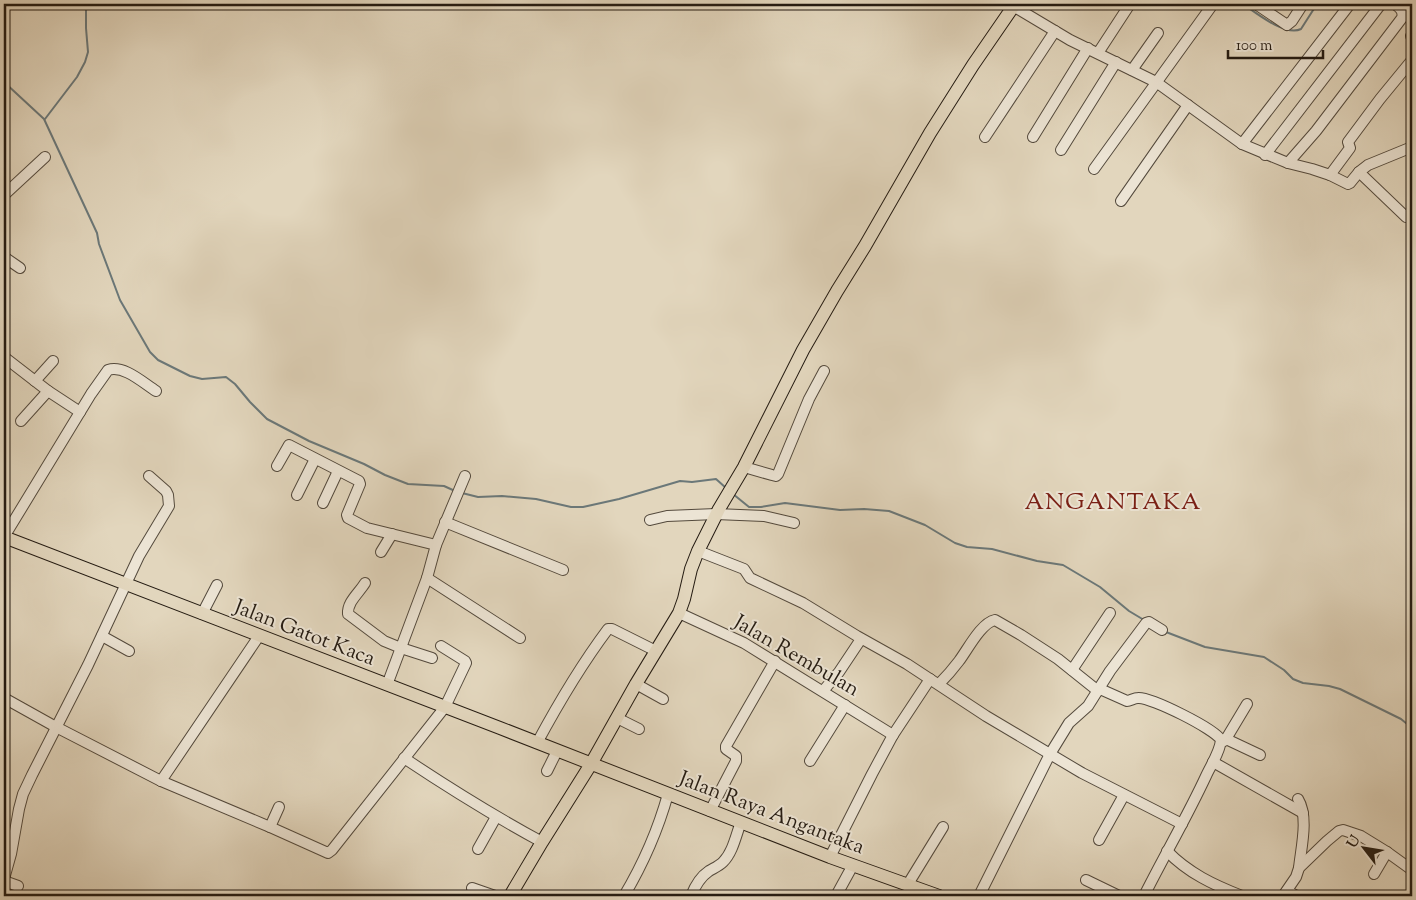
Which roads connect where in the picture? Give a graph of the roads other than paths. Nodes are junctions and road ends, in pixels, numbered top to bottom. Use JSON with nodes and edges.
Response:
{"nodes":[{"id":1,"x":1130,"y":4,"type":"edge"},
{"id":2,"x":1213,"y":4,"type":"edge"},
{"id":3,"x":1257,"y":4,"type":"edge"},
{"id":4,"x":1303,"y":4,"type":"edge"},
{"id":5,"x":1350,"y":4,"type":"edge"},
{"id":6,"x":1381,"y":4,"type":"edge"},
{"id":7,"x":1395,"y":4,"type":"edge"},
{"id":8,"x":1014,"y":5,"type":"edge"},
{"id":9,"x":1055,"y":31,"type":"junction"},
{"id":10,"x":1158,"y":33,"type":"dead end"},
{"id":11,"x":1088,"y":48,"type":"junction"},
{"id":12,"x":1098,"y":53,"type":"junction"},
{"id":13,"x":1412,"y":60,"type":"edge"},
{"id":14,"x":1116,"y":62,"type":"junction"},
{"id":15,"x":1132,"y":70,"type":"junction"},
{"id":16,"x":1156,"y":82,"type":"junction"},
{"id":17,"x":1188,"y":105,"type":"junction"},
{"id":18,"x":985,"y":137,"type":"dead end"},
{"id":19,"x":1034,"y":137,"type":"dead end"},
{"id":20,"x":1242,"y":144,"type":"junction"},
{"id":21,"x":1412,"y":147,"type":"edge"},
{"id":22,"x":1061,"y":150,"type":"dead end"},
{"id":23,"x":1266,"y":155,"type":"junction"},
{"id":24,"x":45,"y":157,"type":"dead end"},
{"id":25,"x":1288,"y":163,"type":"junction"},
{"id":26,"x":1094,"y":169,"type":"dead end"},
{"id":27,"x":1359,"y":172,"type":"junction"},
{"id":28,"x":1330,"y":175,"type":"junction"},
{"id":29,"x":4,"y":196,"type":"edge"},
{"id":30,"x":1122,"y":201,"type":"dead end"},
{"id":31,"x":1412,"y":212,"type":"edge"},
{"id":32,"x":4,"y":257,"type":"edge"},
{"id":33,"x":20,"y":268,"type":"dead end"},
{"id":34,"x":4,"y":357,"type":"edge"},
{"id":35,"x":53,"y":361,"type":"dead end"},
{"id":36,"x":824,"y":371,"type":"dead end"},
{"id":37,"x":35,"y":381,"type":"junction"},
{"id":38,"x":48,"y":391,"type":"junction"},
{"id":39,"x":156,"y":391,"type":"dead end"},
{"id":40,"x":80,"y":412,"type":"junction"},
{"id":41,"x":21,"y":421,"type":"dead end"},
{"id":42,"x":315,"y":459,"type":"junction"},
{"id":43,"x":277,"y":466,"type":"dead end"},
{"id":44,"x":744,"y":467,"type":"junction"},
{"id":45,"x":338,"y":471,"type":"junction"},
{"id":46,"x":149,"y":476,"type":"dead end"},
{"id":47,"x":465,"y":476,"type":"dead end"},
{"id":48,"x":297,"y":495,"type":"dead end"},
{"id":49,"x":323,"y":502,"type":"dead end"},
{"id":50,"x":716,"y":514,"type":"junction"},
{"id":51,"x":650,"y":520,"type":"dead end"},
{"id":52,"x":445,"y":522,"type":"junction"},
{"id":53,"x":794,"y":523,"type":"dead end"},
{"id":54,"x":392,"y":534,"type":"junction"},
{"id":55,"x":4,"y":537,"type":"edge"},
{"id":56,"x":436,"y":545,"type":"junction"},
{"id":57,"x":698,"y":551,"type":"junction"},
{"id":58,"x":381,"y":552,"type":"dead end"},
{"id":59,"x":563,"y":570,"type":"dead end"},
{"id":60,"x":427,"y":578,"type":"junction"},
{"id":61,"x":365,"y":583,"type":"dead end"},
{"id":62,"x":125,"y":584,"type":"junction"},
{"id":63,"x":217,"y":585,"type":"dead end"},
{"id":64,"x":679,"y":613,"type":"junction"},
{"id":65,"x":1110,"y":613,"type":"dead end"},
{"id":66,"x":202,"y":614,"type":"junction"},
{"id":67,"x":1162,"y":630,"type":"dead end"},
{"id":68,"x":102,"y":636,"type":"junction"},
{"id":69,"x":259,"y":636,"type":"junction"},
{"id":70,"x":520,"y":638,"type":"dead end"},
{"id":71,"x":862,"y":638,"type":"junction"},
{"id":72,"x":441,"y":646,"type":"dead end"},
{"id":73,"x":401,"y":648,"type":"junction"},
{"id":74,"x":129,"y":651,"type":"dead end"},
{"id":75,"x":656,"y":651,"type":"junction"},
{"id":76,"x":432,"y":658,"type":"dead end"},
{"id":77,"x":774,"y":661,"type":"junction"},
{"id":78,"x":1072,"y":670,"type":"junction"},
{"id":79,"x":934,"y":682,"type":"junction"},
{"id":80,"x":636,"y":684,"type":"junction"},
{"id":81,"x":387,"y":685,"type":"junction"},
{"id":82,"x":1099,"y":690,"type":"junction"},
{"id":83,"x":822,"y":691,"type":"junction"},
{"id":84,"x":4,"y":698,"type":"edge"},
{"id":85,"x":663,"y":699,"type":"dead end"},
{"id":86,"x":1247,"y":704,"type":"dead end"},
{"id":87,"x":845,"y":705,"type":"junction"},
{"id":88,"x":445,"y":707,"type":"junction"},
{"id":89,"x":617,"y":718,"type":"junction"},
{"id":90,"x":56,"y":727,"type":"junction"},
{"id":91,"x":638,"y":729,"type":"dead end"},
{"id":92,"x":892,"y":735,"type":"junction"},
{"id":93,"x":1223,"y":740,"type":"junction"},
{"id":94,"x":536,"y":743,"type":"junction"},
{"id":95,"x":556,"y":751,"type":"junction"},
{"id":96,"x":1050,"y":754,"type":"junction"},
{"id":97,"x":1260,"y":755,"type":"dead end"},
{"id":98,"x":404,"y":758,"type":"junction"},
{"id":99,"x":810,"y":761,"type":"dead end"},
{"id":100,"x":1213,"y":762,"type":"junction"},
{"id":101,"x":591,"y":764,"type":"junction"},
{"id":102,"x":547,"y":770,"type":"dead end"},
{"id":103,"x":162,"y":781,"type":"junction"},
{"id":104,"x":668,"y":794,"type":"junction"},
{"id":105,"x":1124,"y":795,"type":"junction"},
{"id":106,"x":1298,"y":799,"type":"dead end"},
{"id":107,"x":279,"y":807,"type":"dead end"},
{"id":108,"x":710,"y":811,"type":"junction"},
{"id":109,"x":1303,"y":813,"type":"junction"},
{"id":110,"x":496,"y":817,"type":"junction"},
{"id":111,"x":741,"y":822,"type":"junction"},
{"id":112,"x":1182,"y":824,"type":"junction"},
{"id":113,"x":270,"y":827,"type":"junction"},
{"id":114,"x":943,"y":827,"type":"dead end"},
{"id":115,"x":1099,"y":840,"type":"dead end"},
{"id":116,"x":542,"y":842,"type":"junction"},
{"id":117,"x":478,"y":849,"type":"dead end"},
{"id":118,"x":1167,"y":851,"type":"junction"},
{"id":119,"x":1387,"y":852,"type":"junction"},
{"id":120,"x":830,"y":858,"type":"junction"},
{"id":121,"x":853,"y":865,"type":"junction"},
{"id":122,"x":1299,"y":868,"type":"junction"},
{"id":123,"x":1412,"y":870,"type":"edge"},
{"id":124,"x":1374,"y":874,"type":"dead end"},
{"id":125,"x":4,"y":880,"type":"edge"},
{"id":126,"x":1086,"y":880,"type":"dead end"},
{"id":127,"x":908,"y":884,"type":"junction"},
{"id":128,"x":18,"y":886,"type":"dead end"},
{"id":129,"x":472,"y":888,"type":"dead end"},
{"id":130,"x":1285,"y":893,"type":"edge"},
{"id":131,"x":932,"y":895,"type":"edge"},
{"id":132,"x":495,"y":896,"type":"edge"},
{"id":133,"x":510,"y":896,"type":"edge"},
{"id":134,"x":624,"y":896,"type":"edge"},
{"id":135,"x":691,"y":896,"type":"edge"},
{"id":136,"x":836,"y":896,"type":"edge"},
{"id":137,"x":979,"y":896,"type":"edge"},
{"id":138,"x":1118,"y":896,"type":"edge"},
{"id":139,"x":1144,"y":896,"type":"edge"},
{"id":140,"x":1242,"y":896,"type":"edge"},
{"id":141,"x":1296,"y":896,"type":"edge"}],
"edges":[{"from":1,"to":12,"type":"street"},
{"from":2,"to":16,"type":"street"},
{"from":3,"to":4,"type":"street"},
{"from":5,"to":20,"type":"street"},
{"from":6,"to":23,"type":"street"},
{"from":7,"to":25,"type":"street"},
{"from":8,"to":9,"type":"street"},
{"from":8,"to":44,"type":"main road"},
{"from":9,"to":11,"type":"street"},
{"from":9,"to":18,"type":"street"},
{"from":10,"to":15,"type":"street"},
{"from":11,"to":12,"type":"street"},
{"from":11,"to":19,"type":"street"},
{"from":12,"to":14,"type":"street"},
{"from":13,"to":28,"type":"street"},
{"from":14,"to":15,"type":"street"},
{"from":14,"to":22,"type":"street"},
{"from":15,"to":16,"type":"street"},
{"from":16,"to":17,"type":"street"},
{"from":16,"to":26,"type":"street"},
{"from":17,"to":20,"type":"street"},
{"from":17,"to":30,"type":"street"},
{"from":20,"to":23,"type":"street"},
{"from":21,"to":27,"type":"street"},
{"from":23,"to":25,"type":"street"},
{"from":24,"to":29,"type":"street"},
{"from":25,"to":28,"type":"street"},
{"from":27,"to":28,"type":"street"},
{"from":27,"to":31,"type":"street"},
{"from":32,"to":33,"type":"street"},
{"from":34,"to":37,"type":"street"},
{"from":35,"to":37,"type":"street"},
{"from":36,"to":44,"type":"street"},
{"from":37,"to":38,"type":"street"},
{"from":38,"to":40,"type":"street"},
{"from":38,"to":41,"type":"street"},
{"from":39,"to":40,"type":"street"},
{"from":40,"to":55,"type":"street"},
{"from":42,"to":43,"type":"street"},
{"from":42,"to":45,"type":"street"},
{"from":42,"to":48,"type":"street"},
{"from":44,"to":50,"type":"main road"},
{"from":45,"to":49,"type":"street"},
{"from":45,"to":54,"type":"street"},
{"from":46,"to":62,"type":"street"},
{"from":47,"to":52,"type":"street"},
{"from":50,"to":51,"type":"street"},
{"from":50,"to":53,"type":"street"},
{"from":50,"to":57,"type":"main road"},
{"from":52,"to":56,"type":"street"},
{"from":52,"to":59,"type":"street"},
{"from":54,"to":56,"type":"street"},
{"from":54,"to":58,"type":"street"},
{"from":55,"to":62,"type":"main road","name":"Jalan Gatot Kaca"},
{"from":56,"to":60,"type":"street"},
{"from":57,"to":64,"type":"main road"},
{"from":57,"to":71,"type":"street"},
{"from":60,"to":70,"type":"street"},
{"from":60,"to":73,"type":"street"},
{"from":61,"to":73,"type":"street"},
{"from":62,"to":66,"type":"main road","name":"Jalan Gatot Kaca"},
{"from":62,"to":68,"type":"street"},
{"from":63,"to":66,"type":"street"},
{"from":64,"to":75,"type":"main road"},
{"from":64,"to":77,"type":"street","name":"Jalan Rembulan"},
{"from":65,"to":78,"type":"street"},
{"from":66,"to":69,"type":"main road","name":"Jalan Gatot Kaca"},
{"from":67,"to":82,"type":"street"},
{"from":68,"to":74,"type":"street"},
{"from":68,"to":90,"type":"street"},
{"from":69,"to":81,"type":"main road","name":"Jalan Gatot Kaca"},
{"from":69,"to":103,"type":"street"},
{"from":71,"to":79,"type":"street"},
{"from":71,"to":83,"type":"street"},
{"from":72,"to":88,"type":"street"},
{"from":73,"to":76,"type":"street"},
{"from":73,"to":81,"type":"street"},
{"from":75,"to":80,"type":"main road"},
{"from":75,"to":94,"type":"street"},
{"from":77,"to":83,"type":"street","name":"Jalan Rembulan"},
{"from":77,"to":108,"type":"street"},
{"from":78,"to":79,"type":"street"},
{"from":78,"to":82,"type":"street"},
{"from":79,"to":92,"type":"street"},
{"from":79,"to":96,"type":"street"},
{"from":80,"to":85,"type":"street"},
{"from":80,"to":89,"type":"main road"},
{"from":81,"to":88,"type":"main road","name":"Jalan Gatot Kaca"},
{"from":82,"to":93,"type":"street"},
{"from":82,"to":96,"type":"street"},
{"from":83,"to":87,"type":"street","name":"Jalan Rembulan"},
{"from":84,"to":90,"type":"street"},
{"from":86,"to":93,"type":"street"},
{"from":87,"to":92,"type":"street","name":"Jalan Rembulan"},
{"from":87,"to":99,"type":"street"},
{"from":88,"to":94,"type":"main road","name":"Jalan Gatot Kaca"},
{"from":88,"to":98,"type":"street"},
{"from":89,"to":91,"type":"street"},
{"from":89,"to":101,"type":"main road"},
{"from":90,"to":103,"type":"street"},
{"from":90,"to":125,"type":"street"},
{"from":92,"to":120,"type":"street"},
{"from":93,"to":97,"type":"street"},
{"from":93,"to":100,"type":"street"},
{"from":94,"to":95,"type":"main road","name":"Jalan Gatot Kaca"},
{"from":95,"to":101,"type":"main road","name":"Jalan Gatot Kaca"},
{"from":95,"to":102,"type":"street"},
{"from":96,"to":105,"type":"street"},
{"from":96,"to":137,"type":"street"},
{"from":98,"to":110,"type":"street"},
{"from":98,"to":113,"type":"street"},
{"from":100,"to":109,"type":"street"},
{"from":100,"to":112,"type":"street"},
{"from":101,"to":104,"type":"main road","name":"Jalan Raya Angantaka"},
{"from":101,"to":116,"type":"main road"},
{"from":103,"to":113,"type":"street"},
{"from":104,"to":108,"type":"main road","name":"Jalan Raya Angantaka"},
{"from":104,"to":134,"type":"street"},
{"from":105,"to":112,"type":"street"},
{"from":105,"to":115,"type":"street"},
{"from":106,"to":109,"type":"street"},
{"from":107,"to":113,"type":"street"},
{"from":108,"to":111,"type":"main road","name":"Jalan Raya Angantaka"},
{"from":109,"to":122,"type":"street"},
{"from":110,"to":116,"type":"street"},
{"from":110,"to":117,"type":"street"},
{"from":111,"to":120,"type":"main road","name":"Jalan Raya Angantaka"},
{"from":111,"to":135,"type":"street"},
{"from":112,"to":118,"type":"street"},
{"from":114,"to":127,"type":"street"},
{"from":116,"to":133,"type":"main road"},
{"from":118,"to":139,"type":"street"},
{"from":118,"to":140,"type":"street"},
{"from":119,"to":122,"type":"street"},
{"from":119,"to":123,"type":"street"},
{"from":119,"to":124,"type":"street"},
{"from":120,"to":121,"type":"main road","name":"Jalan Raya Angantaka"},
{"from":121,"to":127,"type":"main road","name":"Jalan Raya Angantaka"},
{"from":121,"to":136,"type":"street"},
{"from":122,"to":130,"type":"street"},
{"from":125,"to":128,"type":"street"},
{"from":126,"to":138,"type":"street"},
{"from":127,"to":131,"type":"main road","name":"Jalan Raya Angantaka"},
{"from":129,"to":132,"type":"street"},
{"from":130,"to":141,"type":"street"}]}
